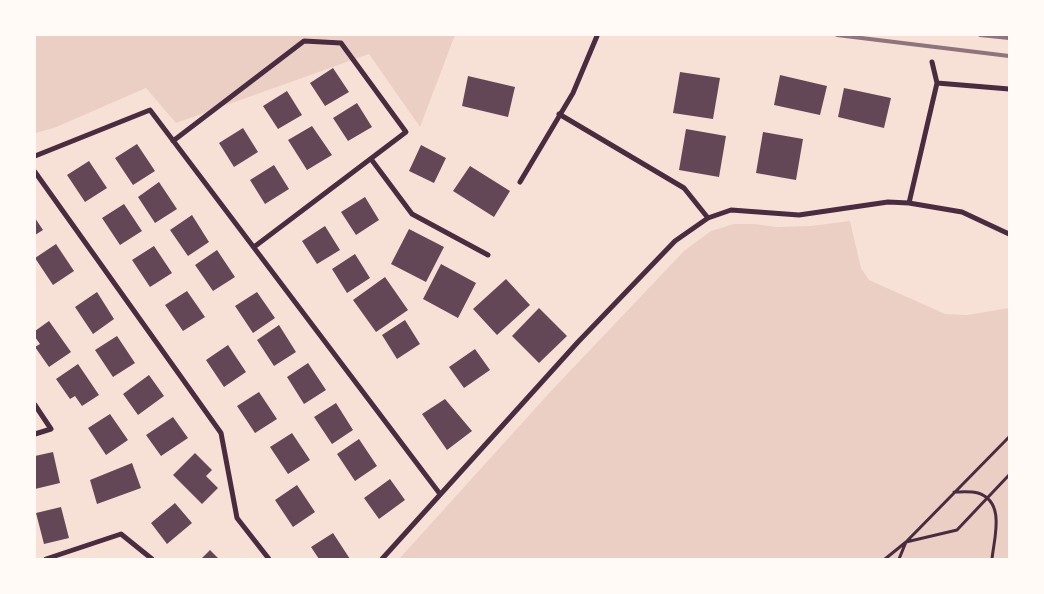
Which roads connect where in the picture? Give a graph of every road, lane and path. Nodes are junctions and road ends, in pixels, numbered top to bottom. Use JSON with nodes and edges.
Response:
{"nodes":[{"id":1,"x":598,"y":36,"type":"dead end"},
{"id":2,"x":932,"y":62,"type":"dead end"},
{"id":3,"x":937,"y":83,"type":"junction"},
{"id":4,"x":1009,"y":89,"type":"edge"},
{"id":5,"x":558,"y":114,"type":"junction"},
{"id":6,"x":174,"y":141,"type":"junction"},
{"id":7,"x":35,"y":156,"type":"edge"},
{"id":8,"x":371,"y":159,"type":"junction"},
{"id":9,"x":35,"y":172,"type":"edge"},
{"id":10,"x":520,"y":182,"type":"dead end"},
{"id":11,"x":909,"y":203,"type":"junction"},
{"id":12,"x":708,"y":218,"type":"junction"},
{"id":13,"x":1009,"y":234,"type":"edge"},
{"id":14,"x":254,"y":247,"type":"junction"},
{"id":15,"x":488,"y":255,"type":"dead end"},
{"id":16,"x":35,"y":405,"type":"edge"},
{"id":17,"x":35,"y":434,"type":"edge"},
{"id":18,"x":1009,"y":437,"type":"edge"},
{"id":19,"x":1009,"y":475,"type":"edge"},
{"id":20,"x":954,"y":492,"type":"junction"},
{"id":21,"x":440,"y":494,"type":"junction"},
{"id":22,"x":986,"y":498,"type":"junction"},
{"id":23,"x":906,"y":542,"type":"junction"},
{"id":24,"x":46,"y":559,"type":"edge"},
{"id":25,"x":152,"y":559,"type":"edge"},
{"id":26,"x":269,"y":559,"type":"edge"},
{"id":27,"x":382,"y":559,"type":"edge"},
{"id":28,"x":885,"y":559,"type":"edge"},
{"id":29,"x":899,"y":559,"type":"edge"},
{"id":30,"x":992,"y":559,"type":"edge"}],
"edges":[{"from":1,"to":5,"type":"street"},
{"from":2,"to":3,"type":"street"},
{"from":3,"to":4,"type":"street"},
{"from":3,"to":11,"type":"street"},
{"from":5,"to":10,"type":"street"},
{"from":5,"to":12,"type":"street"},
{"from":6,"to":7,"type":"street"},
{"from":6,"to":8,"type":"street"},
{"from":6,"to":14,"type":"street"},
{"from":8,"to":14,"type":"street"},
{"from":8,"to":15,"type":"street"},
{"from":9,"to":26,"type":"street"},
{"from":11,"to":12,"type":"street"},
{"from":11,"to":13,"type":"street"},
{"from":12,"to":21,"type":"street"},
{"from":14,"to":21,"type":"street"},
{"from":16,"to":17,"type":"street"},
{"from":18,"to":20,"type":"path"},
{"from":19,"to":22,"type":"path"},
{"from":20,"to":22,"type":"path"},
{"from":20,"to":23,"type":"path"},
{"from":21,"to":27,"type":"street"},
{"from":22,"to":23,"type":"path"},
{"from":22,"to":30,"type":"path"},
{"from":23,"to":28,"type":"path"},
{"from":23,"to":29,"type":"path"},
{"from":24,"to":25,"type":"street"}]}
